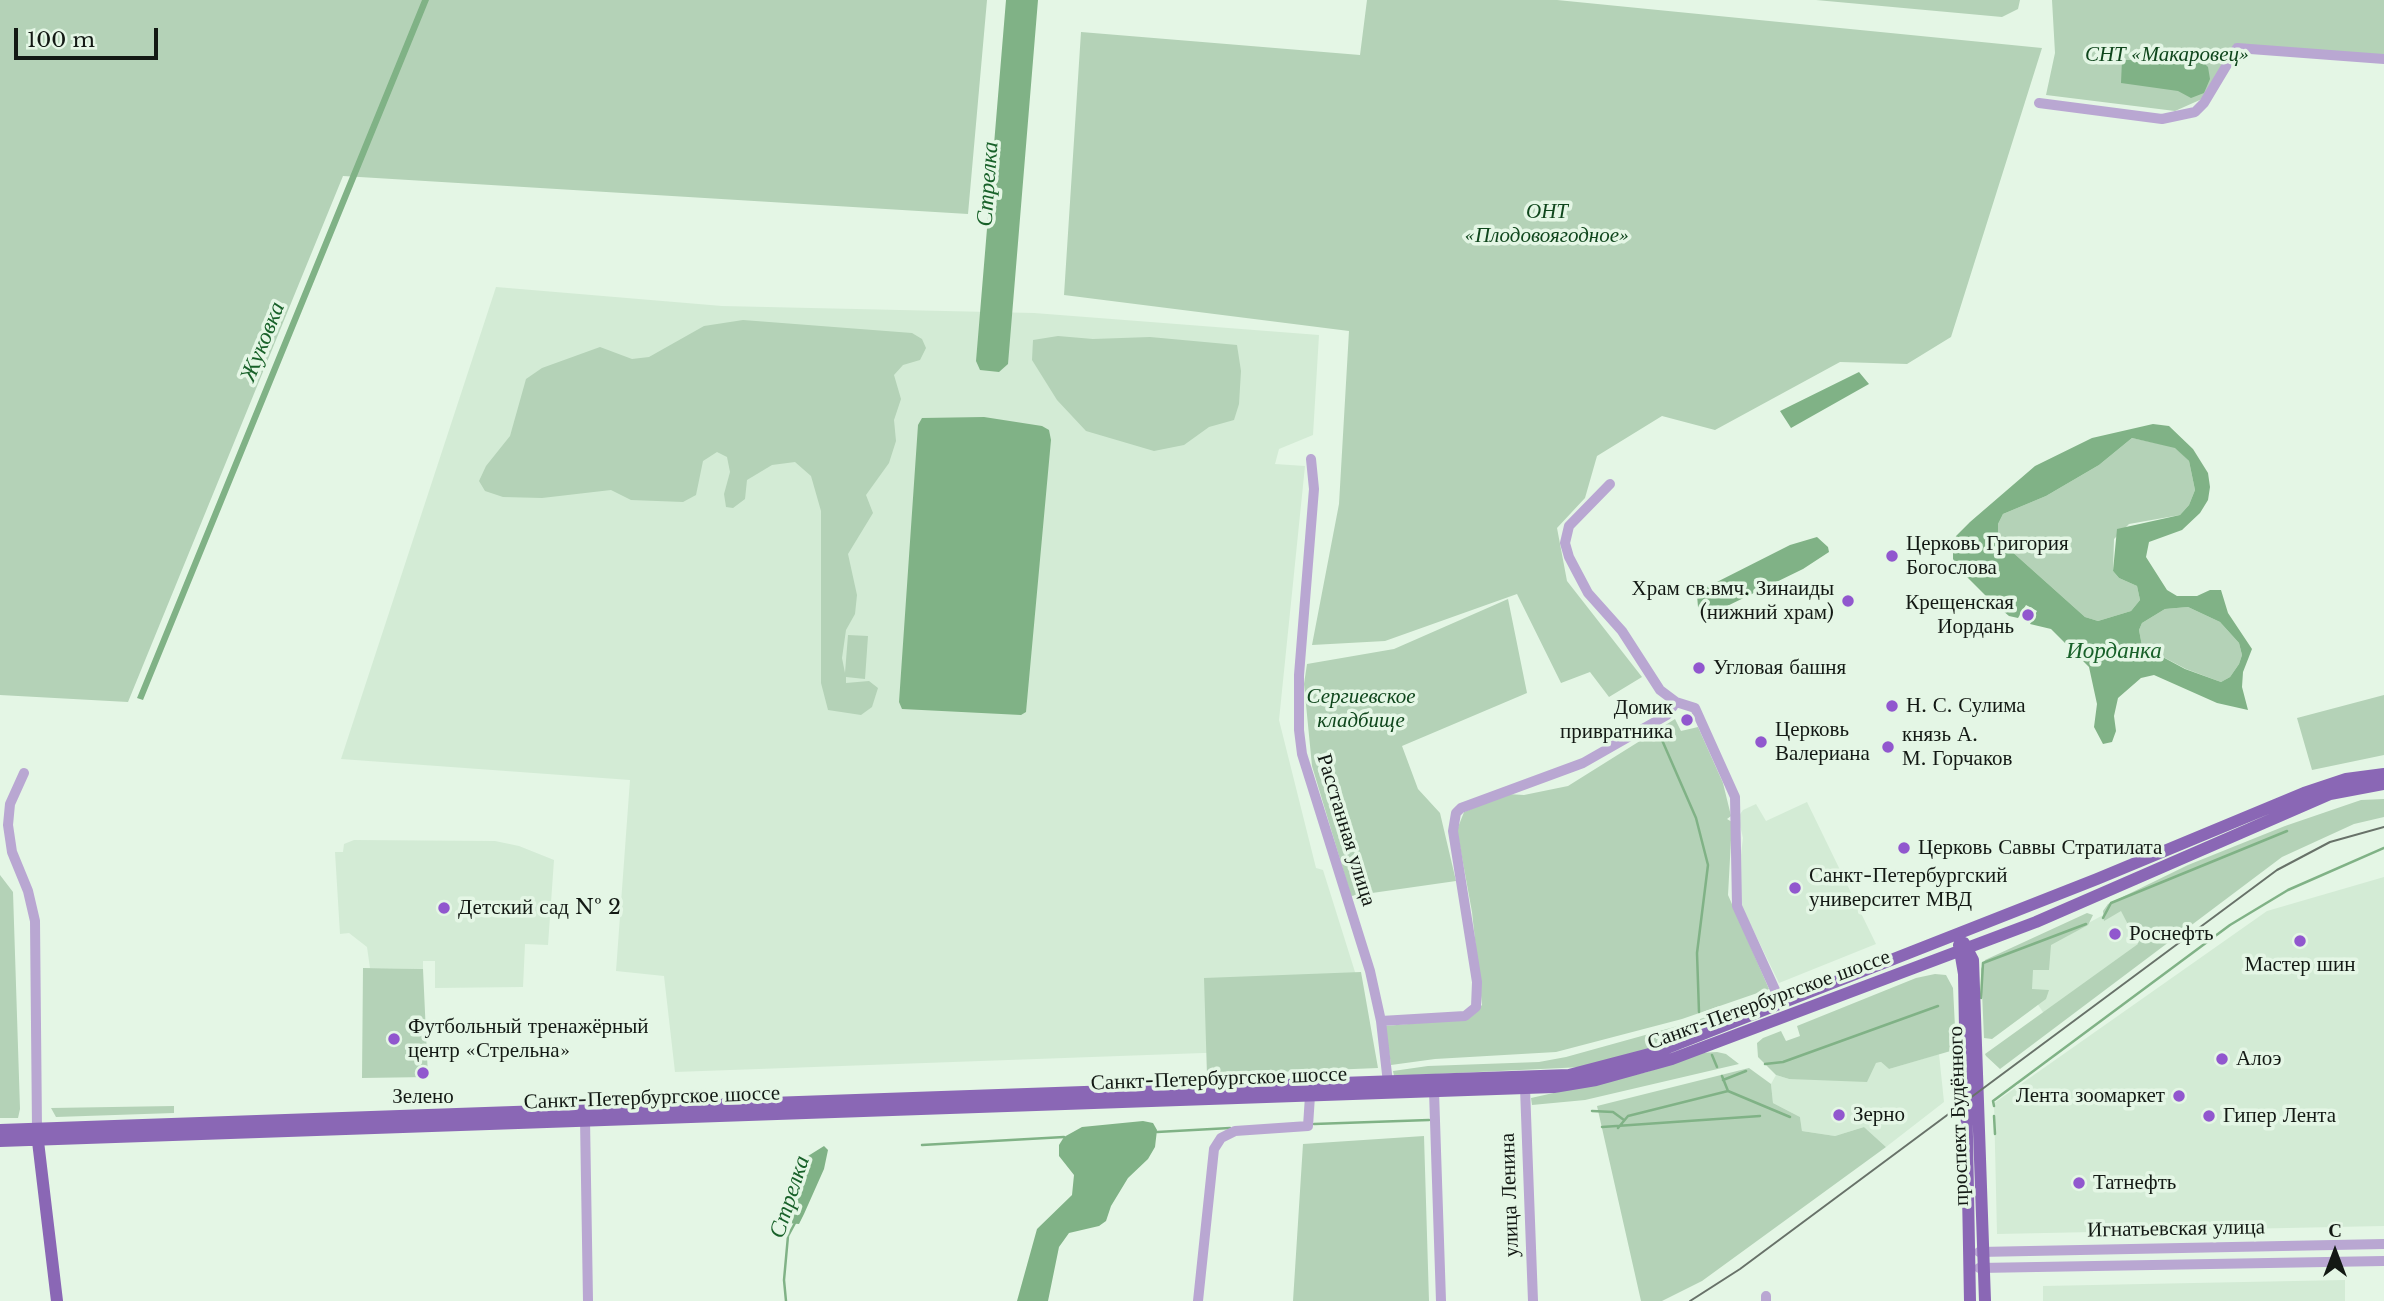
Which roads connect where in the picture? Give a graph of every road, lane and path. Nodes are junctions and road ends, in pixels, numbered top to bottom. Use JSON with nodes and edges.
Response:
{"nodes":[{"id":1,"x":2384,"y":59,"type":"edge"},
{"id":2,"x":2039,"y":103,"type":"dead end"},
{"id":3,"x":1311,"y":460,"type":"dead end"},
{"id":4,"x":1610,"y":484,"type":"dead end"},
{"id":5,"x":1676,"y":702,"type":"junction"},
{"id":6,"x":24,"y":773,"type":"dead end"},
{"id":7,"x":2384,"y":774,"type":"edge"},
{"id":8,"x":2384,"y":784,"type":"edge"},
{"id":9,"x":1957,"y":934,"type":"junction"},
{"id":10,"x":1964,"y":949,"type":"junction"},
{"id":11,"x":1781,"y":1003,"type":"junction"},
{"id":12,"x":1381,"y":1021,"type":"junction"},
{"id":13,"x":1388,"y":1083,"type":"junction"},
{"id":14,"x":1525,"y":1088,"type":"junction"},
{"id":15,"x":1434,"y":1091,"type":"junction"},
{"id":16,"x":1310,"y":1096,"type":"junction"},
{"id":17,"x":585,"y":1119,"type":"junction"},
{"id":18,"x":0,"y":1130,"type":"edge"},
{"id":19,"x":38,"y":1134,"type":"junction"},
{"id":20,"x":0,"y":1141,"type":"edge"},
{"id":21,"x":2384,"y":1244,"type":"edge"},
{"id":22,"x":2226,"y":1247,"type":"junction"},
{"id":23,"x":1984,"y":1251,"type":"junction"},
{"id":24,"x":1969,"y":1252,"type":"junction"},
{"id":25,"x":2384,"y":1261,"type":"edge"},
{"id":26,"x":2227,"y":1265,"type":"junction"},
{"id":27,"x":1970,"y":1268,"type":"junction"},
{"id":28,"x":1984,"y":1268,"type":"junction"},
{"id":29,"x":57,"y":1301,"type":"edge"},
{"id":30,"x":588,"y":1301,"type":"edge"},
{"id":31,"x":1198,"y":1301,"type":"edge"},
{"id":32,"x":1441,"y":1301,"type":"edge"},
{"id":33,"x":1533,"y":1301,"type":"edge"},
{"id":34,"x":1970,"y":1301,"type":"edge"},
{"id":35,"x":1985,"y":1301,"type":"edge"}],
"edges":[{"from":1,"to":2,"type":"street"},
{"from":3,"to":12,"type":"street","name":"Расстанная улица"},
{"from":4,"to":5,"type":"street"},
{"from":5,"to":11,"type":"street"},
{"from":5,"to":12,"type":"street"},
{"from":6,"to":19,"type":"street"},
{"from":7,"to":9,"type":"main road","name":"Санкт-Петербургское шоссе"},
{"from":8,"to":10,"type":"main road","name":"Санкт-Петербургское шоссе"},
{"from":9,"to":10,"type":"main road"},
{"from":9,"to":11,"type":"main road","name":"Санкт-Петербургское шоссе"},
{"from":10,"to":14,"type":"main road","name":"Санкт-Петербургское шоссе"},
{"from":10,"to":23,"type":"main road","name":"проспект Будённого"},
{"from":10,"to":24,"type":"main road","name":"проспект Будённого"},
{"from":11,"to":13,"type":"main road","name":"Санкт-Петербургское шоссе"},
{"from":12,"to":13,"type":"street","name":"Расстанная улица"},
{"from":13,"to":19,"type":"main road","name":"Санкт-Петербургское шоссе"},
{"from":14,"to":15,"type":"main road","name":"Санкт-Петербургское шоссе"},
{"from":14,"to":33,"type":"street","name":"улица Ленина"},
{"from":15,"to":16,"type":"main road","name":"Санкт-Петербургское шоссе"},
{"from":15,"to":32,"type":"street"},
{"from":16,"to":17,"type":"main road","name":"Санкт-Петербургское шоссе"},
{"from":16,"to":31,"type":"street"},
{"from":17,"to":19,"type":"main road","name":"Санкт-Петербургское шоссе"},
{"from":17,"to":30,"type":"street"},
{"from":18,"to":19,"type":"main road","name":"Санкт-Петербургское шоссе"},
{"from":19,"to":20,"type":"main road","name":"Санкт-Петербургское шоссе"},
{"from":19,"to":29,"type":"main road"},
{"from":21,"to":22,"type":"street","name":"Игнатьевская улица"},
{"from":22,"to":23,"type":"street","name":"Игнатьевская улица"},
{"from":22,"to":26,"type":"street"},
{"from":23,"to":24,"type":"street","name":"Игнатьевская улица"},
{"from":23,"to":28,"type":"main road","name":"проспект Будённого"},
{"from":24,"to":27,"type":"main road","name":"проспект Будённого"},
{"from":25,"to":26,"type":"street","name":"Игнатьевская улица"},
{"from":26,"to":28,"type":"street","name":"Игнатьевская улица"},
{"from":27,"to":28,"type":"street","name":"Игнатьевская улица"},
{"from":27,"to":34,"type":"main road","name":"проспект Будённого"},
{"from":28,"to":35,"type":"main road","name":"проспект Будённого"}]}
